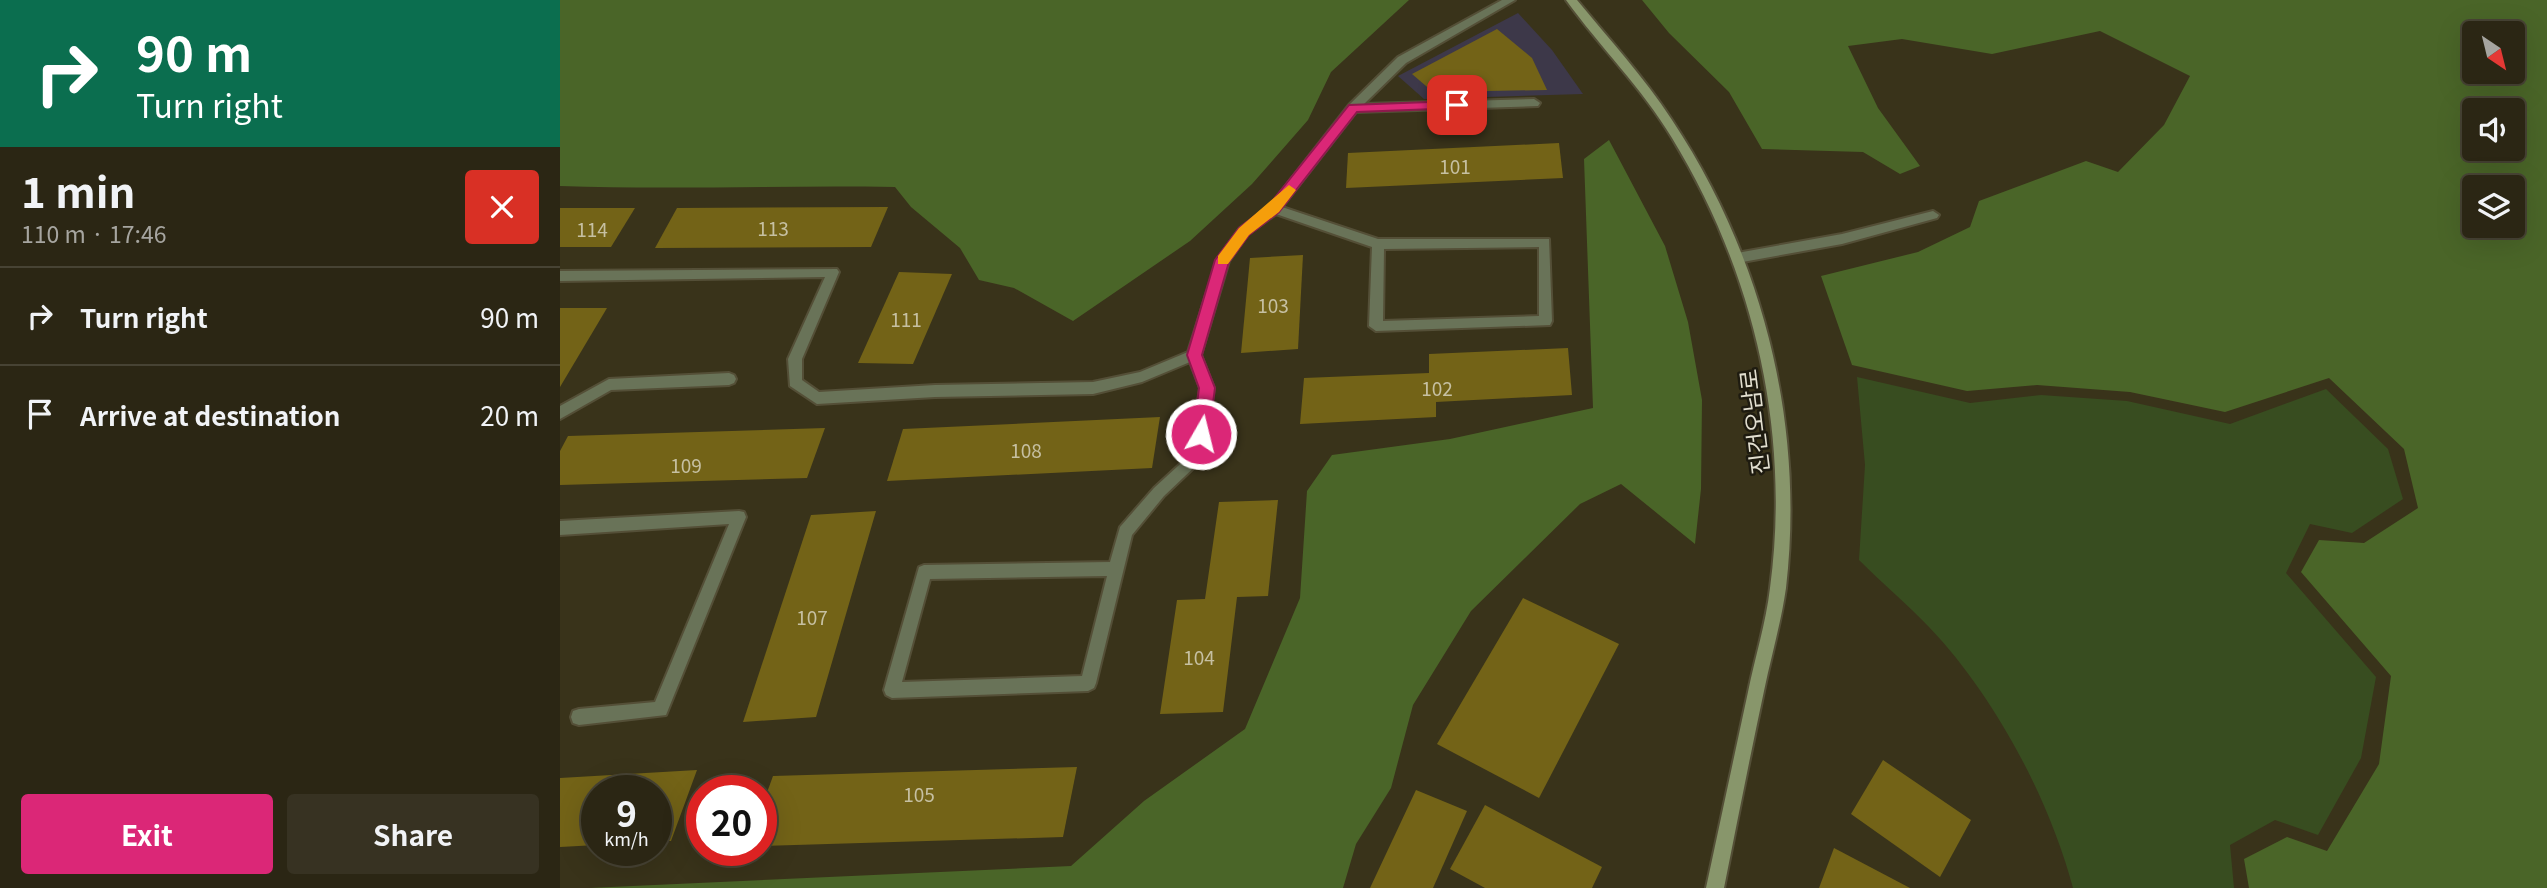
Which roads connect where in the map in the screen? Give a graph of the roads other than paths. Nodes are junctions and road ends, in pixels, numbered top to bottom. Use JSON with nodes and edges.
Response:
{"nodes":[{"id":1,"x":1510,"y":0,"type":"edge"},
{"id":2,"x":1571,"y":0,"type":"edge"},
{"id":3,"x":1534,"y":103,"type":"dead end"},
{"id":4,"x":1353,"y":108,"type":"junction"},
{"id":5,"x":1274,"y":209,"type":"junction"},
{"id":6,"x":1933,"y":215,"type":"dead end"},
{"id":7,"x":1378,"y":244,"type":"junction"},
{"id":8,"x":1737,"y":258,"type":"junction"},
{"id":9,"x":560,"y":276,"type":"edge"},
{"id":10,"x":1194,"y":355,"type":"junction"},
{"id":11,"x":729,"y":379,"type":"dead end"},
{"id":12,"x":560,"y":413,"type":"edge"},
{"id":13,"x":560,"y":528,"type":"edge"},
{"id":14,"x":1115,"y":569,"type":"dead end"},
{"id":15,"x":579,"y":717,"type":"dead end"},
{"id":16,"x":1715,"y":888,"type":"edge"}],
"edges":[{"from":1,"to":4,"type":"lane"},
{"from":2,"to":8,"type":"main road","name":"진건오남로"},
{"from":3,"to":4,"type":"lane"},
{"from":4,"to":5,"type":"lane"},
{"from":5,"to":7,"type":"lane"},
{"from":5,"to":10,"type":"lane"},
{"from":6,"to":8,"type":"lane"},
{"from":7,"to":7,"type":"lane"},
{"from":8,"to":16,"type":"main road","name":"진건오남로"},
{"from":9,"to":10,"type":"lane"},
{"from":10,"to":14,"type":"lane"},
{"from":11,"to":12,"type":"lane"},
{"from":13,"to":15,"type":"lane"}]}
